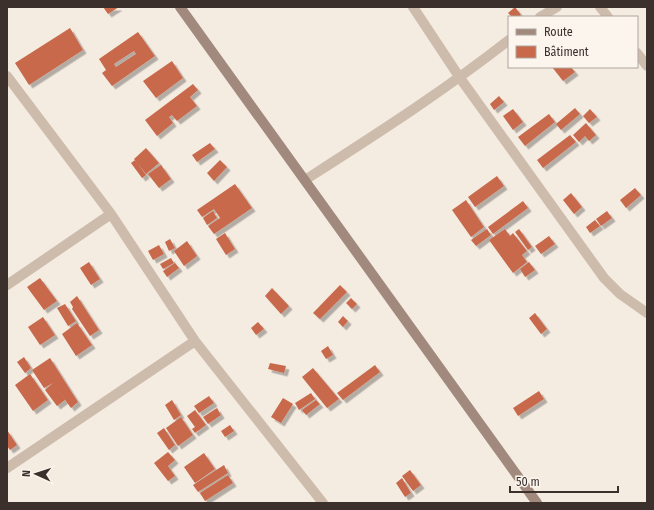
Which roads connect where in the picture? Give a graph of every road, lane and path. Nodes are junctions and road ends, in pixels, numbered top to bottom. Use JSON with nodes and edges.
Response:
{"nodes":[{"id":1,"x":180,"y":7,"type":"edge"},
{"id":2,"x":413,"y":7,"type":"edge"},
{"id":3,"x":557,"y":7,"type":"edge"},
{"id":4,"x":600,"y":7,"type":"edge"},
{"id":5,"x":542,"y":16,"type":"edge"},
{"id":6,"x":607,"y":16,"type":"edge"},
{"id":7,"x":508,"y":41,"type":"edge"},
{"id":8,"x":638,"y":54,"type":"edge"},
{"id":9,"x":647,"y":66,"type":"edge"},
{"id":10,"x":460,"y":78,"type":"junction"},
{"id":11,"x":9,"y":84,"type":"edge"},
{"id":12,"x":305,"y":180,"type":"junction"},
{"id":13,"x":111,"y":214,"type":"junction"},
{"id":14,"x":7,"y":285,"type":"edge"},
{"id":15,"x":647,"y":313,"type":"edge"},
{"id":16,"x":195,"y":342,"type":"junction"},
{"id":17,"x":7,"y":468,"type":"edge"},
{"id":18,"x":323,"y":503,"type":"edge"},
{"id":19,"x":537,"y":503,"type":"edge"}],
"edges":[{"from":1,"to":12,"type":"street"},
{"from":2,"to":10,"type":"street"},
{"from":3,"to":5,"type":"street"},
{"from":4,"to":6,"type":"street"},
{"from":7,"to":10,"type":"street"},
{"from":8,"to":9,"type":"street"},
{"from":10,"to":12,"type":"street"},
{"from":10,"to":15,"type":"street"},
{"from":11,"to":13,"type":"street"},
{"from":12,"to":19,"type":"street"},
{"from":13,"to":14,"type":"street"},
{"from":13,"to":16,"type":"street"},
{"from":16,"to":17,"type":"street"},
{"from":16,"to":18,"type":"street"}]}
